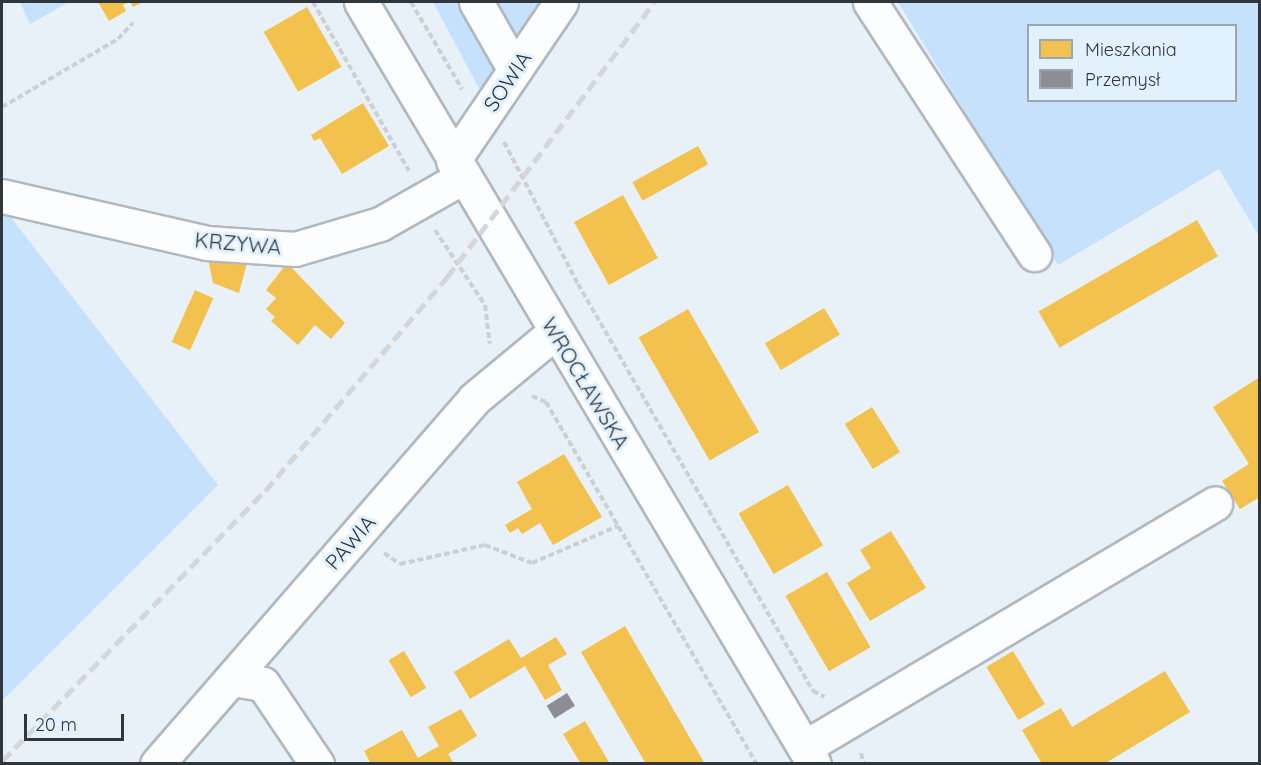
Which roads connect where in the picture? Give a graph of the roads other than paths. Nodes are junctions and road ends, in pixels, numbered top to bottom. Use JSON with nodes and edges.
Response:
{"nodes":[{"id":1,"x":361,"y":2,"type":"edge"},
{"id":2,"x":476,"y":2,"type":"edge"},
{"id":3,"x":561,"y":2,"type":"edge"},
{"id":4,"x":870,"y":2,"type":"edge"},
{"id":5,"x":514,"y":70,"type":"junction"},
{"id":6,"x":458,"y":169,"type":"junction"},
{"id":7,"x":2,"y":196,"type":"edge"},
{"id":8,"x":1034,"y":254,"type":"dead end"},
{"id":9,"x":555,"y":332,"type":"junction"},
{"id":10,"x":1215,"y":504,"type":"dead end"},
{"id":11,"x":232,"y":679,"type":"junction"},
{"id":12,"x":809,"y":755,"type":"edge"},
{"id":13,"x":157,"y":764,"type":"edge"},
{"id":14,"x":317,"y":764,"type":"edge"}],
"edges":[{"from":1,"to":6,"type":"street","name":"WROCŁAWSKA"},
{"from":2,"to":5,"type":"street"},
{"from":3,"to":5,"type":"street","name":"SOWIA"},
{"from":4,"to":8,"type":"street"},
{"from":5,"to":6,"type":"street","name":"SOWIA"},
{"from":6,"to":7,"type":"street","name":"KRZYWA"},
{"from":6,"to":9,"type":"street","name":"WROCŁAWSKA"},
{"from":9,"to":11,"type":"street","name":"PAWIA"},
{"from":9,"to":12,"type":"street","name":"WROCŁAWSKA"},
{"from":10,"to":12,"type":"street"},
{"from":11,"to":13,"type":"street","name":"PAWIA"},
{"from":11,"to":14,"type":"street"}]}
